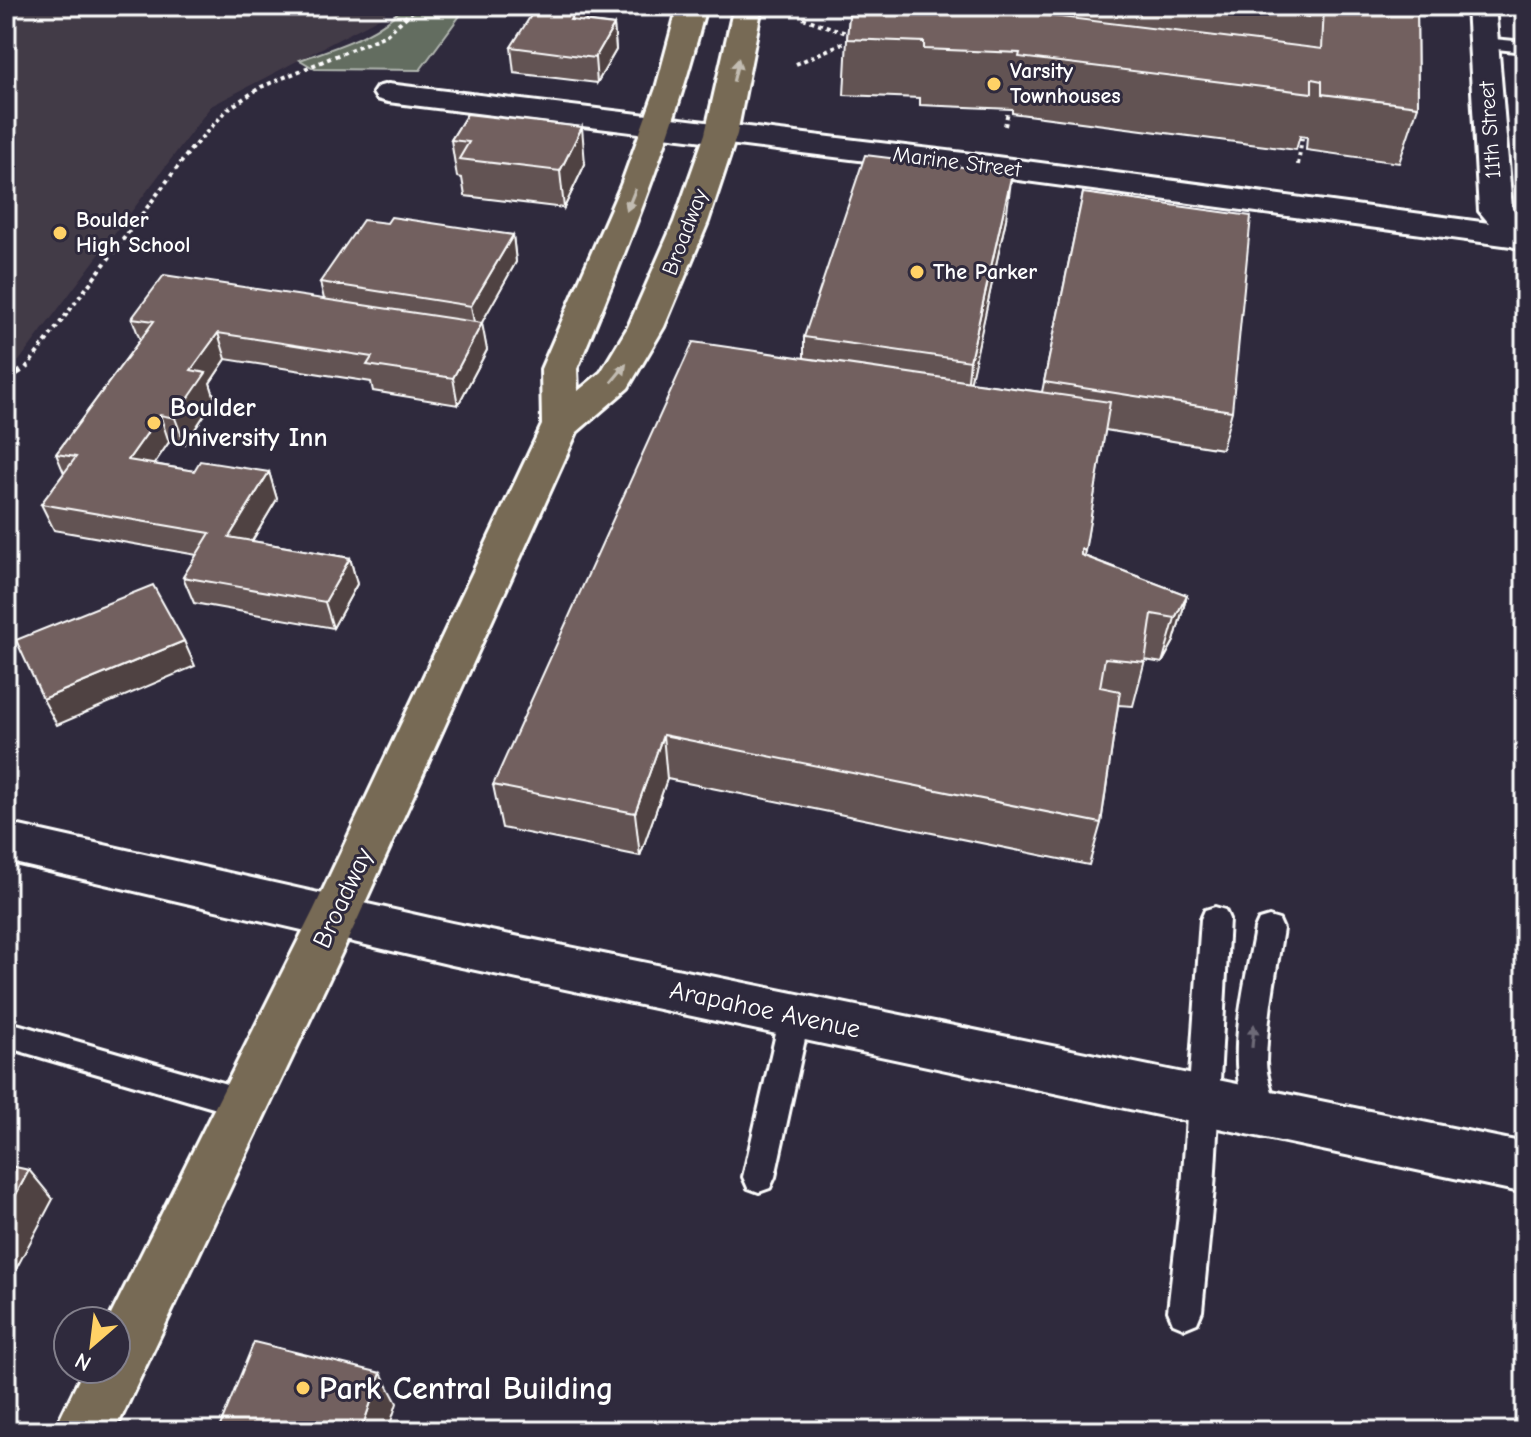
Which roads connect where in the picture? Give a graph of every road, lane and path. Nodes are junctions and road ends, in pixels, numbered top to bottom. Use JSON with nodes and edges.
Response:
{"nodes":[{"id":1,"x":418,"y":6,"type":"edge"},
{"id":2,"x":692,"y":6,"type":"edge"},
{"id":3,"x":748,"y":6,"type":"edge"},
{"id":4,"x":1481,"y":6,"type":"edge"},
{"id":5,"x":803,"y":18,"type":"dead end"},
{"id":6,"x":1483,"y":43,"type":"junction"},
{"id":7,"x":1525,"y":47,"type":"edge"},
{"id":8,"x":796,"y":64,"type":"dead end"},
{"id":9,"x":388,"y":93,"type":"dead end"},
{"id":10,"x":1008,"y":111,"type":"edge"},
{"id":11,"x":1006,"y":124,"type":"dead end"},
{"id":12,"x":658,"y":127,"type":"junction"},
{"id":13,"x":721,"y":134,"type":"junction"},
{"id":14,"x":1302,"y":138,"type":"edge"},
{"id":15,"x":1298,"y":165,"type":"dead end"},
{"id":16,"x":1524,"y":239,"type":"edge"},
{"id":17,"x":6,"y":380,"type":"edge"},
{"id":18,"x":561,"y":425,"type":"junction"},
{"id":19,"x":6,"y":842,"type":"edge"},
{"id":20,"x":335,"y":916,"type":"junction"},
{"id":21,"x":1215,"y":919,"type":"dead end"},
{"id":22,"x":1269,"y":929,"type":"dead end"},
{"id":23,"x":795,"y":1016,"type":"junction"},
{"id":24,"x":6,"y":1034,"type":"edge"},
{"id":25,"x":1201,"y":1101,"type":"junction"},
{"id":26,"x":244,"y":1103,"type":"junction"},
{"id":27,"x":1261,"y":1113,"type":"junction"},
{"id":28,"x":1525,"y":1168,"type":"edge"},
{"id":29,"x":759,"y":1177,"type":"dead end"},
{"id":30,"x":1185,"y":1311,"type":"dead end"},
{"id":31,"x":132,"y":1333,"type":"edge"},
{"id":32,"x":107,"y":1385,"type":"edge"},
{"id":33,"x":84,"y":1431,"type":"edge"}],
"edges":[{"from":1,"to":17,"type":"path"},
{"from":2,"to":12,"type":"main road","name":"Broadway"},
{"from":13,"to":3,"type":"main road","name":"Broadway","one_way":true},
{"from":4,"to":6,"type":"street","name":"11th Street"},
{"from":5,"to":8,"type":"path"},
{"from":6,"to":7,"type":"lane"},
{"from":6,"to":16,"type":"street","name":"11th Street"},
{"from":9,"to":12,"type":"street","name":"Marine Street"},
{"from":10,"to":11,"type":"path"},
{"from":12,"to":13,"type":"street","name":"Marine Street"},
{"from":12,"to":18,"type":"main road","name":"Broadway","one_way":true},
{"from":13,"to":16,"type":"street","name":"Marine Street"},
{"from":18,"to":13,"type":"main road","name":"Broadway","one_way":true},
{"from":14,"to":15,"type":"path"},
{"from":18,"to":20,"type":"main road","name":"Broadway"},
{"from":19,"to":20,"type":"street","name":"Arapahoe Avenue"},
{"from":20,"to":23,"type":"street","name":"Arapahoe Avenue"},
{"from":20,"to":26,"type":"main road","name":"Broadway"},
{"from":21,"to":25,"type":"lane"},
{"from":27,"to":22,"type":"lane","one_way":true},
{"from":23,"to":25,"type":"street","name":"Arapahoe Avenue"},
{"from":23,"to":29,"type":"lane"},
{"from":24,"to":26,"type":"lane"},
{"from":25,"to":27,"type":"street","name":"Arapahoe Avenue"},
{"from":25,"to":30,"type":"lane"},
{"from":26,"to":31,"type":"main road","name":"Broadway"},
{"from":27,"to":28,"type":"street","name":"Arapahoe Avenue"},
{"from":32,"to":33,"type":"main road","name":"Broadway"}]}
